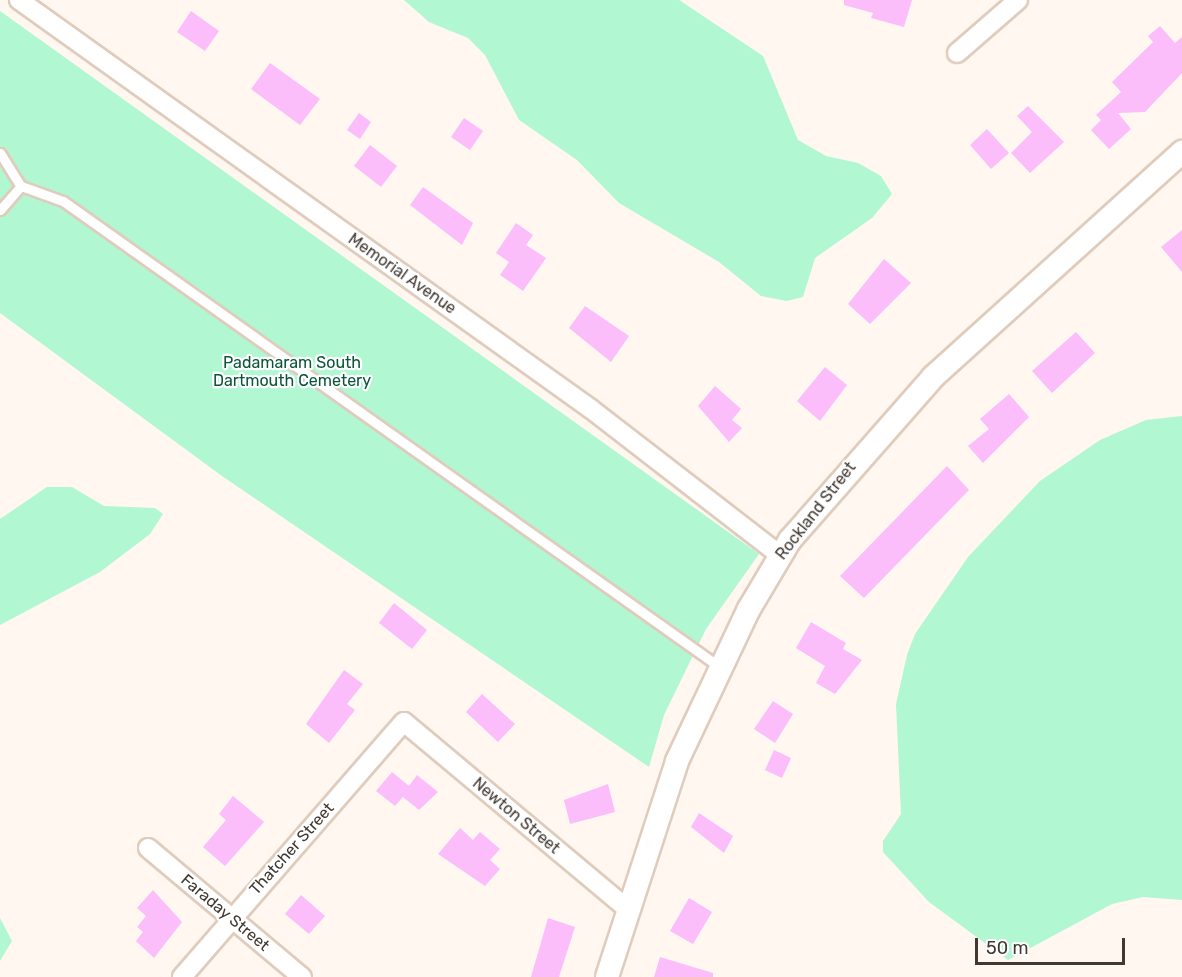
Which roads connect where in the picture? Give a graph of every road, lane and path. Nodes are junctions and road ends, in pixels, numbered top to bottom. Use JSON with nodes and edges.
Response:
{"nodes":[{"id":1,"x":19,"y":0,"type":"edge"},
{"id":2,"x":1015,"y":1,"type":"edge"},
{"id":3,"x":957,"y":53,"type":"dead end"},
{"id":4,"x":1182,"y":152,"type":"edge"},
{"id":5,"x":0,"y":153,"type":"edge"},
{"id":6,"x":21,"y":186,"type":"junction"},
{"id":7,"x":0,"y":210,"type":"edge"},
{"id":8,"x":780,"y":555,"type":"junction"},
{"id":9,"x":721,"y":668,"type":"junction"},
{"id":10,"x":404,"y":722,"type":"joint"},
{"id":11,"x":148,"y":848,"type":"dead end"},
{"id":12,"x":628,"y":909,"type":"junction"},
{"id":13,"x":230,"y":919,"type":"junction"},
{"id":14,"x":182,"y":977,"type":"edge"},
{"id":15,"x":302,"y":977,"type":"edge"},
{"id":16,"x":607,"y":977,"type":"edge"}],
"edges":[{"from":1,"to":8,"type":"street","name":"Memorial Avenue"},
{"from":2,"to":3,"type":"street"},
{"from":4,"to":8,"type":"street","name":"Rockland Street"},
{"from":5,"to":6,"type":"lane"},
{"from":6,"to":7,"type":"lane"},
{"from":6,"to":9,"type":"lane"},
{"from":8,"to":9,"type":"street","name":"Rockland Street"},
{"from":9,"to":12,"type":"street","name":"Rockland Street"},
{"from":10,"to":12,"type":"street","name":"Newton Street"},
{"from":10,"to":13,"type":"street","name":"Thatcher Street"},
{"from":11,"to":13,"type":"street","name":"Faraday Street"},
{"from":12,"to":16,"type":"street","name":"Rockland Street"},
{"from":13,"to":14,"type":"street","name":"Thatcher Street"},
{"from":13,"to":15,"type":"street","name":"Faraday Street"}]}
